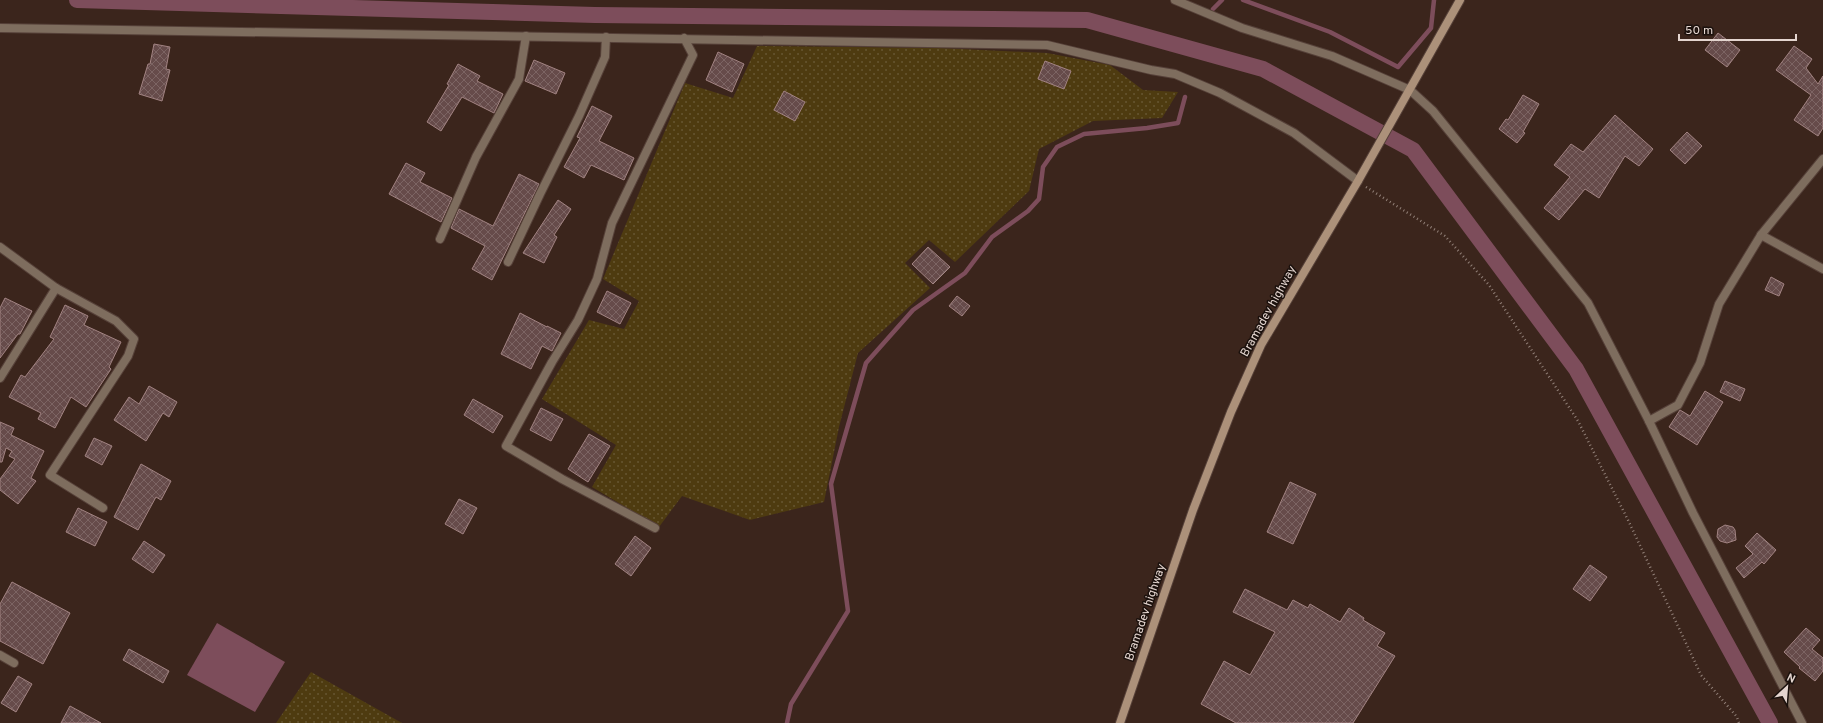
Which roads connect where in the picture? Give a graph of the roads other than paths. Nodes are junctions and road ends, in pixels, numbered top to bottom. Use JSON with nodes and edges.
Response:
{"nodes":[{"id":1,"x":1175,"y":0,"type":"edge"},
{"id":2,"x":1460,"y":0,"type":"edge"},
{"id":3,"x":0,"y":28,"type":"edge"},
{"id":4,"x":526,"y":36,"type":"junction"},
{"id":5,"x":606,"y":37,"type":"junction"},
{"id":6,"x":684,"y":38,"type":"junction"},
{"id":7,"x":1408,"y":93,"type":"junction"},
{"id":8,"x":1823,"y":159,"type":"edge"},
{"id":9,"x":1358,"y":181,"type":"junction"},
{"id":10,"x":1761,"y":235,"type":"junction"},
{"id":11,"x":440,"y":239,"type":"dead end"},
{"id":12,"x":0,"y":247,"type":"edge"},
{"id":13,"x":508,"y":262,"type":"dead end"},
{"id":14,"x":1823,"y":269,"type":"edge"},
{"id":15,"x":56,"y":288,"type":"junction"},
{"id":16,"x":0,"y":378,"type":"edge"},
{"id":17,"x":1649,"y":421,"type":"junction"},
{"id":18,"x":103,"y":508,"type":"dead end"},
{"id":19,"x":655,"y":528,"type":"dead end"},
{"id":20,"x":0,"y":655,"type":"edge"},
{"id":21,"x":14,"y":663,"type":"dead end"},
{"id":22,"x":1120,"y":723,"type":"edge"},
{"id":23,"x":1802,"y":723,"type":"edge"}],
"edges":[{"from":1,"to":7,"type":"street"},
{"from":2,"to":7,"type":"street","name":"Bramadev highway"},
{"from":3,"to":4,"type":"street"},
{"from":4,"to":5,"type":"street"},
{"from":4,"to":11,"type":"street"},
{"from":5,"to":6,"type":"street"},
{"from":5,"to":13,"type":"street"},
{"from":6,"to":9,"type":"street"},
{"from":6,"to":19,"type":"street"},
{"from":7,"to":9,"type":"street","name":"Bramadev highway"},
{"from":7,"to":17,"type":"street"},
{"from":8,"to":10,"type":"street"},
{"from":9,"to":22,"type":"street","name":"Bramadev highway"},
{"from":10,"to":14,"type":"street"},
{"from":10,"to":17,"type":"street"},
{"from":12,"to":15,"type":"street"},
{"from":15,"to":16,"type":"street"},
{"from":15,"to":18,"type":"street"},
{"from":17,"to":23,"type":"street"},
{"from":20,"to":21,"type":"street"}]}
